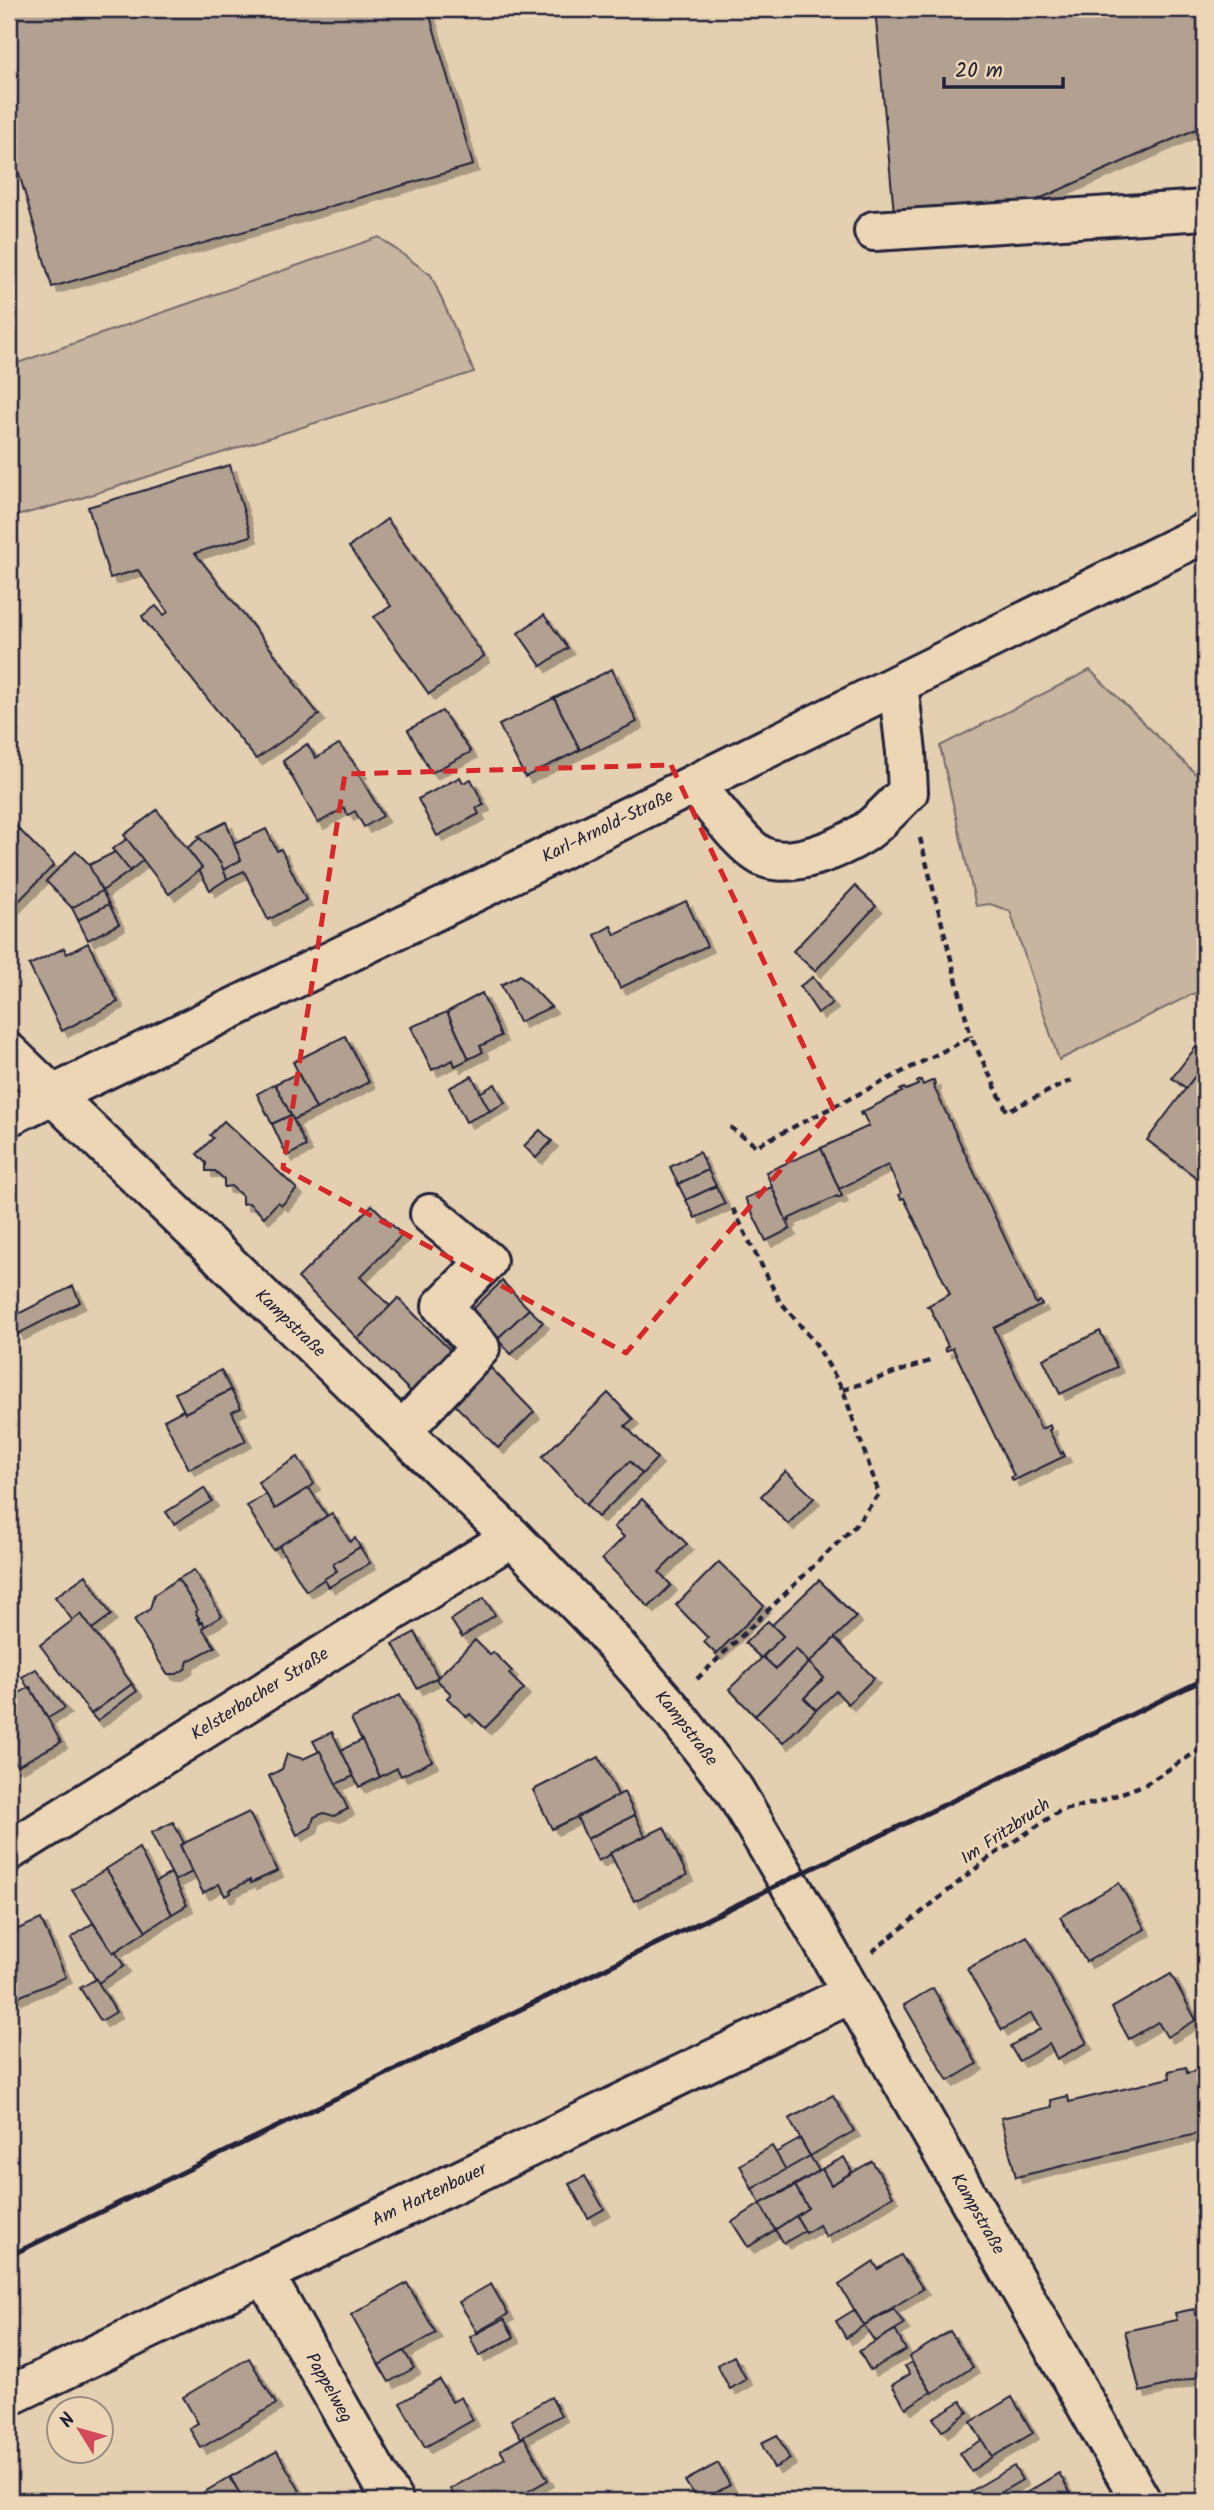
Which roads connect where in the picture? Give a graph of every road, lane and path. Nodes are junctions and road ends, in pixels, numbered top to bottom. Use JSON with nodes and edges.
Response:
{"nodes":[{"id":1,"x":1205,"y":210,"type":"edge"},
{"id":2,"x":874,"y":231,"type":"dead end"},
{"id":3,"x":1205,"y":533,"type":"edge"},
{"id":4,"x":898,"y":684,"type":"junction"},
{"id":5,"x":695,"y":783,"type":"junction"},
{"id":6,"x":908,"y":792,"type":"junction"},
{"id":7,"x":971,"y":1037,"type":"junction"},
{"id":8,"x":9,"y":1053,"type":"edge"},
{"id":9,"x":1076,"y":1078,"type":"dead end"},
{"id":10,"x":54,"y":1094,"type":"junction"},
{"id":11,"x":9,"y":1116,"type":"edge"},
{"id":12,"x":730,"y":1127,"type":"dead end"},
{"id":13,"x":732,"y":1208,"type":"dead end"},
{"id":14,"x":430,"y":1213,"type":"dead end"},
{"id":15,"x":933,"y":1360,"type":"dead end"},
{"id":16,"x":843,"y":1390,"type":"junction"},
{"id":17,"x":402,"y":1431,"type":"junction"},
{"id":18,"x":512,"y":1537,"type":"junction"},
{"id":19,"x":669,"y":1706,"type":"junction"},
{"id":20,"x":1205,"y":1746,"type":"edge"},
{"id":21,"x":9,"y":1851,"type":"edge"},
{"id":22,"x":845,"y":1984,"type":"junction"},
{"id":23,"x":264,"y":2274,"type":"junction"},
{"id":24,"x":9,"y":2396,"type":"edge"},
{"id":25,"x":393,"y":2501,"type":"edge"},
{"id":26,"x":1141,"y":2501,"type":"edge"}],
"edges":[{"from":1,"to":2,"type":"street"},
{"from":3,"to":4,"type":"street","name":"Karl-Arnold-Straße"},
{"from":4,"to":5,"type":"street","name":"Karl-Arnold-Straße"},
{"from":4,"to":6,"type":"street"},
{"from":5,"to":6,"type":"street"},
{"from":5,"to":10,"type":"street","name":"Karl-Arnold-Straße"},
{"from":6,"to":7,"type":"path"},
{"from":7,"to":9,"type":"path"},
{"from":7,"to":12,"type":"path"},
{"from":8,"to":10,"type":"street","name":"Kampstraße"},
{"from":10,"to":11,"type":"street","name":"Karl-Arnold-Straße"},
{"from":10,"to":17,"type":"street","name":"Kampstraße"},
{"from":13,"to":16,"type":"path"},
{"from":14,"to":17,"type":"street"},
{"from":15,"to":16,"type":"path"},
{"from":16,"to":19,"type":"path"},
{"from":17,"to":18,"type":"street","name":"Kampstraße"},
{"from":18,"to":19,"type":"street","name":"Kampstraße"},
{"from":18,"to":21,"type":"street","name":"Kelsterbacher Straße"},
{"from":19,"to":22,"type":"street","name":"Kampstraße"},
{"from":20,"to":22,"type":"path","name":"Im Fritzbruch"},
{"from":22,"to":23,"type":"street","name":"Am Hartenbauer"},
{"from":22,"to":26,"type":"street","name":"Kampstraße"},
{"from":23,"to":24,"type":"street","name":"Am Hartenbauer"},
{"from":23,"to":25,"type":"street","name":"Pappelweg"}]}
